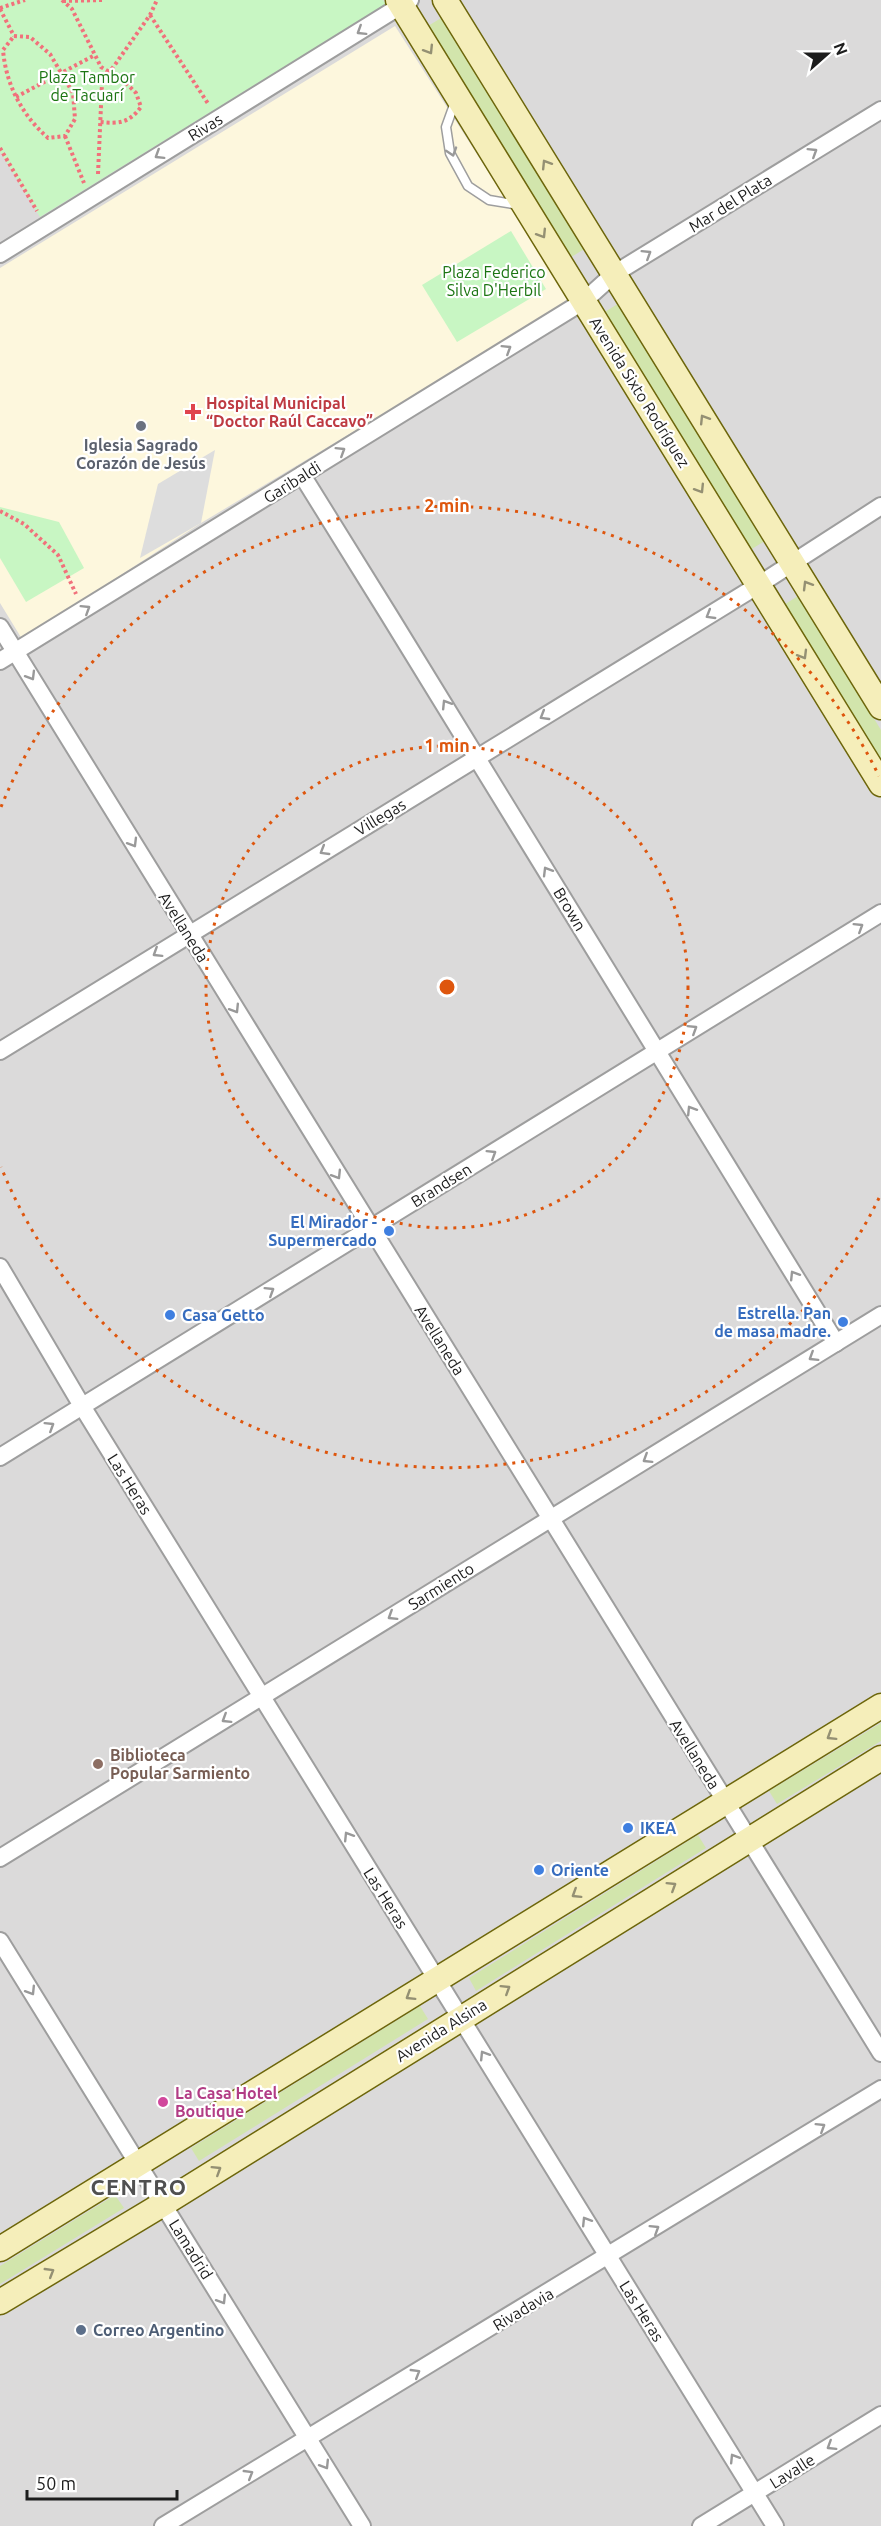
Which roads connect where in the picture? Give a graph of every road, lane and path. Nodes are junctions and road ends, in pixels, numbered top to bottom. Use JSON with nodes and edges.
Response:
{"nodes":[{"id":1,"x":25,"y":0,"type":"edge"},
{"id":2,"x":104,"y":0,"type":"edge"},
{"id":3,"x":157,"y":0,"type":"edge"},
{"id":4,"x":445,"y":0,"type":"edge"},
{"id":5,"x":62,"y":1,"type":"edge"},
{"id":6,"x":404,"y":2,"type":"edge"},
{"id":7,"x":0,"y":8,"type":"edge"},
{"id":8,"x":150,"y":15,"type":"junction"},
{"id":9,"x":14,"y":36,"type":"junction"},
{"id":10,"x":95,"y":55,"type":"junction"},
{"id":11,"x":111,"y":71,"type":"junction"},
{"id":12,"x":62,"y":73,"type":"junction"},
{"id":13,"x":457,"y":96,"type":"junction"},
{"id":14,"x":16,"y":97,"type":"junction"},
{"id":15,"x":211,"y":108,"type":"dead end"},
{"id":16,"x":881,"y":110,"type":"edge"},
{"id":17,"x":100,"y":122,"type":"junction"},
{"id":18,"x":65,"y":136,"type":"junction"},
{"id":19,"x":0,"y":148,"type":"edge"},
{"id":20,"x":98,"y":178,"type":"dead end"},
{"id":21,"x":92,"y":182,"type":"dead end"},
{"id":22,"x":85,"y":186,"type":"junction"},
{"id":23,"x":76,"y":191,"type":"dead end"},
{"id":24,"x":525,"y":206,"type":"junction"},
{"id":25,"x":40,"y":214,"type":"dead end"},
{"id":26,"x":0,"y":254,"type":"edge"},
{"id":27,"x":614,"y":274,"type":"junction"},
{"id":28,"x":584,"y":301,"type":"junction"},
{"id":29,"x":302,"y":475,"type":"junction"},
{"id":30,"x":881,"y":506,"type":"edge"},
{"id":31,"x":0,"y":511,"type":"edge"},
{"id":32,"x":792,"y":561,"type":"junction"},
{"id":33,"x":71,"y":583,"type":"dead end"},
{"id":34,"x":760,"y":584,"type":"junction"},
{"id":35,"x":0,"y":627,"type":"edge"},
{"id":36,"x":16,"y":651,"type":"junction"},
{"id":37,"x":0,"y":661,"type":"edge"},
{"id":38,"x":881,"y":707,"type":"edge"},
{"id":39,"x":478,"y":756,"type":"junction"},
{"id":40,"x":881,"y":784,"type":"edge"},
{"id":41,"x":881,"y":913,"type":"edge"},
{"id":42,"x":188,"y":934,"type":"junction"},
{"id":43,"x":0,"y":1051,"type":"edge"},
{"id":44,"x":656,"y":1052,"type":"junction"},
{"id":45,"x":370,"y":1229,"type":"junction"},
{"id":46,"x":0,"y":1267,"type":"edge"},
{"id":47,"x":881,"y":1315,"type":"edge"},
{"id":48,"x":836,"y":1343,"type":"junction"},
{"id":49,"x":82,"y":1406,"type":"junction"},
{"id":50,"x":0,"y":1457,"type":"edge"},
{"id":51,"x":550,"y":1519,"type":"junction"},
{"id":52,"x":262,"y":1697,"type":"junction"},
{"id":53,"x":881,"y":1706,"type":"edge"},
{"id":54,"x":881,"y":1758,"type":"edge"},
{"id":55,"x":725,"y":1802,"type":"junction"},
{"id":56,"x":748,"y":1839,"type":"junction"},
{"id":57,"x":0,"y":1858,"type":"edge"},
{"id":58,"x":0,"y":1941,"type":"edge"},
{"id":59,"x":437,"y":1979,"type":"junction"},
{"id":60,"x":461,"y":2017,"type":"junction"},
{"id":61,"x":881,"y":2053,"type":"edge"},
{"id":62,"x":881,"y":2089,"type":"edge"},
{"id":63,"x":138,"y":2164,"type":"junction"},
{"id":64,"x":163,"y":2204,"type":"junction"},
{"id":65,"x":0,"y":2248,"type":"edge"},
{"id":66,"x":608,"y":2257,"type":"junction"},
{"id":67,"x":0,"y":2302,"type":"edge"},
{"id":68,"x":881,"y":2415,"type":"edge"},
{"id":69,"x":308,"y":2438,"type":"junction"},
{"id":70,"x":756,"y":2494,"type":"junction"},
{"id":71,"x":163,"y":2526,"type":"edge"},
{"id":72,"x":362,"y":2526,"type":"edge"},
{"id":73,"x":701,"y":2526,"type":"edge"},
{"id":74,"x":776,"y":2526,"type":"edge"}],
"edges":[{"from":1,"to":7,"type":"path"},
{"from":2,"to":5,"type":"path"},
{"from":3,"to":8,"type":"path"},
{"from":27,"to":4,"type":"main road","one_way":true},
{"from":5,"to":10,"type":"path"},
{"from":6,"to":13,"type":"main road","name":"Avenida Sixto Rodríguez","one_way":true},
{"from":6,"to":26,"type":"street","name":"Rivas","one_way":true},
{"from":7,"to":9,"type":"path"},
{"from":8,"to":11,"type":"path"},
{"from":8,"to":15,"type":"path"},
{"from":9,"to":12,"type":"path"},
{"from":9,"to":14,"type":"path"},
{"from":10,"to":11,"type":"path"},
{"from":10,"to":12,"type":"path"},
{"from":11,"to":17,"type":"path"},
{"from":11,"to":17,"type":"path"},
{"from":12,"to":14,"type":"path"},
{"from":12,"to":18,"type":"path"},
{"from":13,"to":24,"type":"main road","name":"Avenida Sixto Rodríguez"},
{"from":13,"to":24,"type":"lane","one_way":true},
{"from":14,"to":18,"type":"path"},
{"from":27,"to":16,"type":"street","name":"Mar del Plata","one_way":true},
{"from":17,"to":20,"type":"path"},
{"from":18,"to":22,"type":"path"},
{"from":19,"to":25,"type":"path"},
{"from":21,"to":22,"type":"path"},
{"from":22,"to":23,"type":"path"},
{"from":24,"to":28,"type":"main road","name":"Avenida Sixto Rodríguez","one_way":true},
{"from":27,"to":28,"type":"street","name":"Mar del Plata"},
{"from":32,"to":27,"type":"main road","one_way":true},
{"from":29,"to":28,"type":"street","name":"Garibaldi","one_way":true},
{"from":28,"to":34,"type":"main road","name":"Avenida Sixto Rodríguez","one_way":true},
{"from":36,"to":29,"type":"street","name":"Garibaldi","one_way":true},
{"from":39,"to":29,"type":"street","name":"Brown","one_way":true},
{"from":30,"to":32,"type":"street","name":"Villegas"},
{"from":31,"to":33,"type":"path"},
{"from":32,"to":34,"type":"street","name":"Villegas"},
{"from":38,"to":32,"type":"main road","one_way":true},
{"from":34,"to":39,"type":"street","name":"Villegas","one_way":true},
{"from":34,"to":40,"type":"main road","name":"Avenida Sixto Rodríguez","one_way":true},
{"from":35,"to":36,"type":"street","name":"Avellaneda"},
{"from":36,"to":37,"type":"street","name":"Garibaldi"},
{"from":36,"to":42,"type":"street","name":"Avellaneda","one_way":true},
{"from":39,"to":42,"type":"street","name":"Villegas","one_way":true},
{"from":44,"to":39,"type":"street","name":"Brown","one_way":true},
{"from":44,"to":41,"type":"street","name":"Brandsen","one_way":true},
{"from":42,"to":43,"type":"street","name":"Villegas","one_way":true},
{"from":42,"to":45,"type":"street","name":"Avellaneda","one_way":true},
{"from":45,"to":44,"type":"street","name":"Brandsen","one_way":true},
{"from":48,"to":44,"type":"street","name":"Brown","one_way":true},
{"from":49,"to":45,"type":"street","name":"Brandsen","one_way":true},
{"from":45,"to":51,"type":"street","name":"Avellaneda"},
{"from":46,"to":49,"type":"street","name":"Las Heras"},
{"from":47,"to":48,"type":"street","name":"Sarmiento"},
{"from":48,"to":51,"type":"street","name":"Sarmiento","one_way":true},
{"from":50,"to":49,"type":"street","name":"Brandsen","one_way":true},
{"from":49,"to":52,"type":"street","name":"Las Heras"},
{"from":51,"to":52,"type":"street","name":"Sarmiento","one_way":true},
{"from":51,"to":55,"type":"street","name":"Avellaneda"},
{"from":52,"to":57,"type":"street","name":"Sarmiento","one_way":true},
{"from":59,"to":52,"type":"street","name":"Las Heras","one_way":true},
{"from":53,"to":55,"type":"main road","one_way":true},
{"from":54,"to":56,"type":"main road","name":"Avenida Alsina"},
{"from":55,"to":56,"type":"street","name":"Avellaneda"},
{"from":55,"to":59,"type":"main road","one_way":true},
{"from":60,"to":56,"type":"main road","name":"Avenida Alsina","one_way":true},
{"from":56,"to":61,"type":"street","name":"Avellaneda"},
{"from":58,"to":63,"type":"street","name":"Lamadrid","one_way":true},
{"from":59,"to":60,"type":"street","name":"Las Heras"},
{"from":59,"to":63,"type":"main road","one_way":true},
{"from":64,"to":60,"type":"main road","name":"Avenida Alsina","one_way":true},
{"from":66,"to":60,"type":"street","name":"Las Heras","one_way":true},
{"from":66,"to":62,"type":"street","name":"Rivadavia","one_way":true},
{"from":63,"to":64,"type":"street","name":"Lamadrid"},
{"from":63,"to":65,"type":"main road"},
{"from":67,"to":64,"type":"main road","name":"Avenida Alsina","one_way":true},
{"from":64,"to":69,"type":"street","name":"Lamadrid","one_way":true},
{"from":69,"to":66,"type":"street","name":"Rivadavia","one_way":true},
{"from":70,"to":66,"type":"street","name":"Las Heras","one_way":true},
{"from":68,"to":70,"type":"street","name":"Lavalle","one_way":true},
{"from":71,"to":69,"type":"street","name":"Rivadavia","one_way":true},
{"from":69,"to":72,"type":"street","name":"Lamadrid","one_way":true},
{"from":70,"to":73,"type":"street","name":"Lavalle"},
{"from":70,"to":74,"type":"street","name":"Las Heras"}]}
